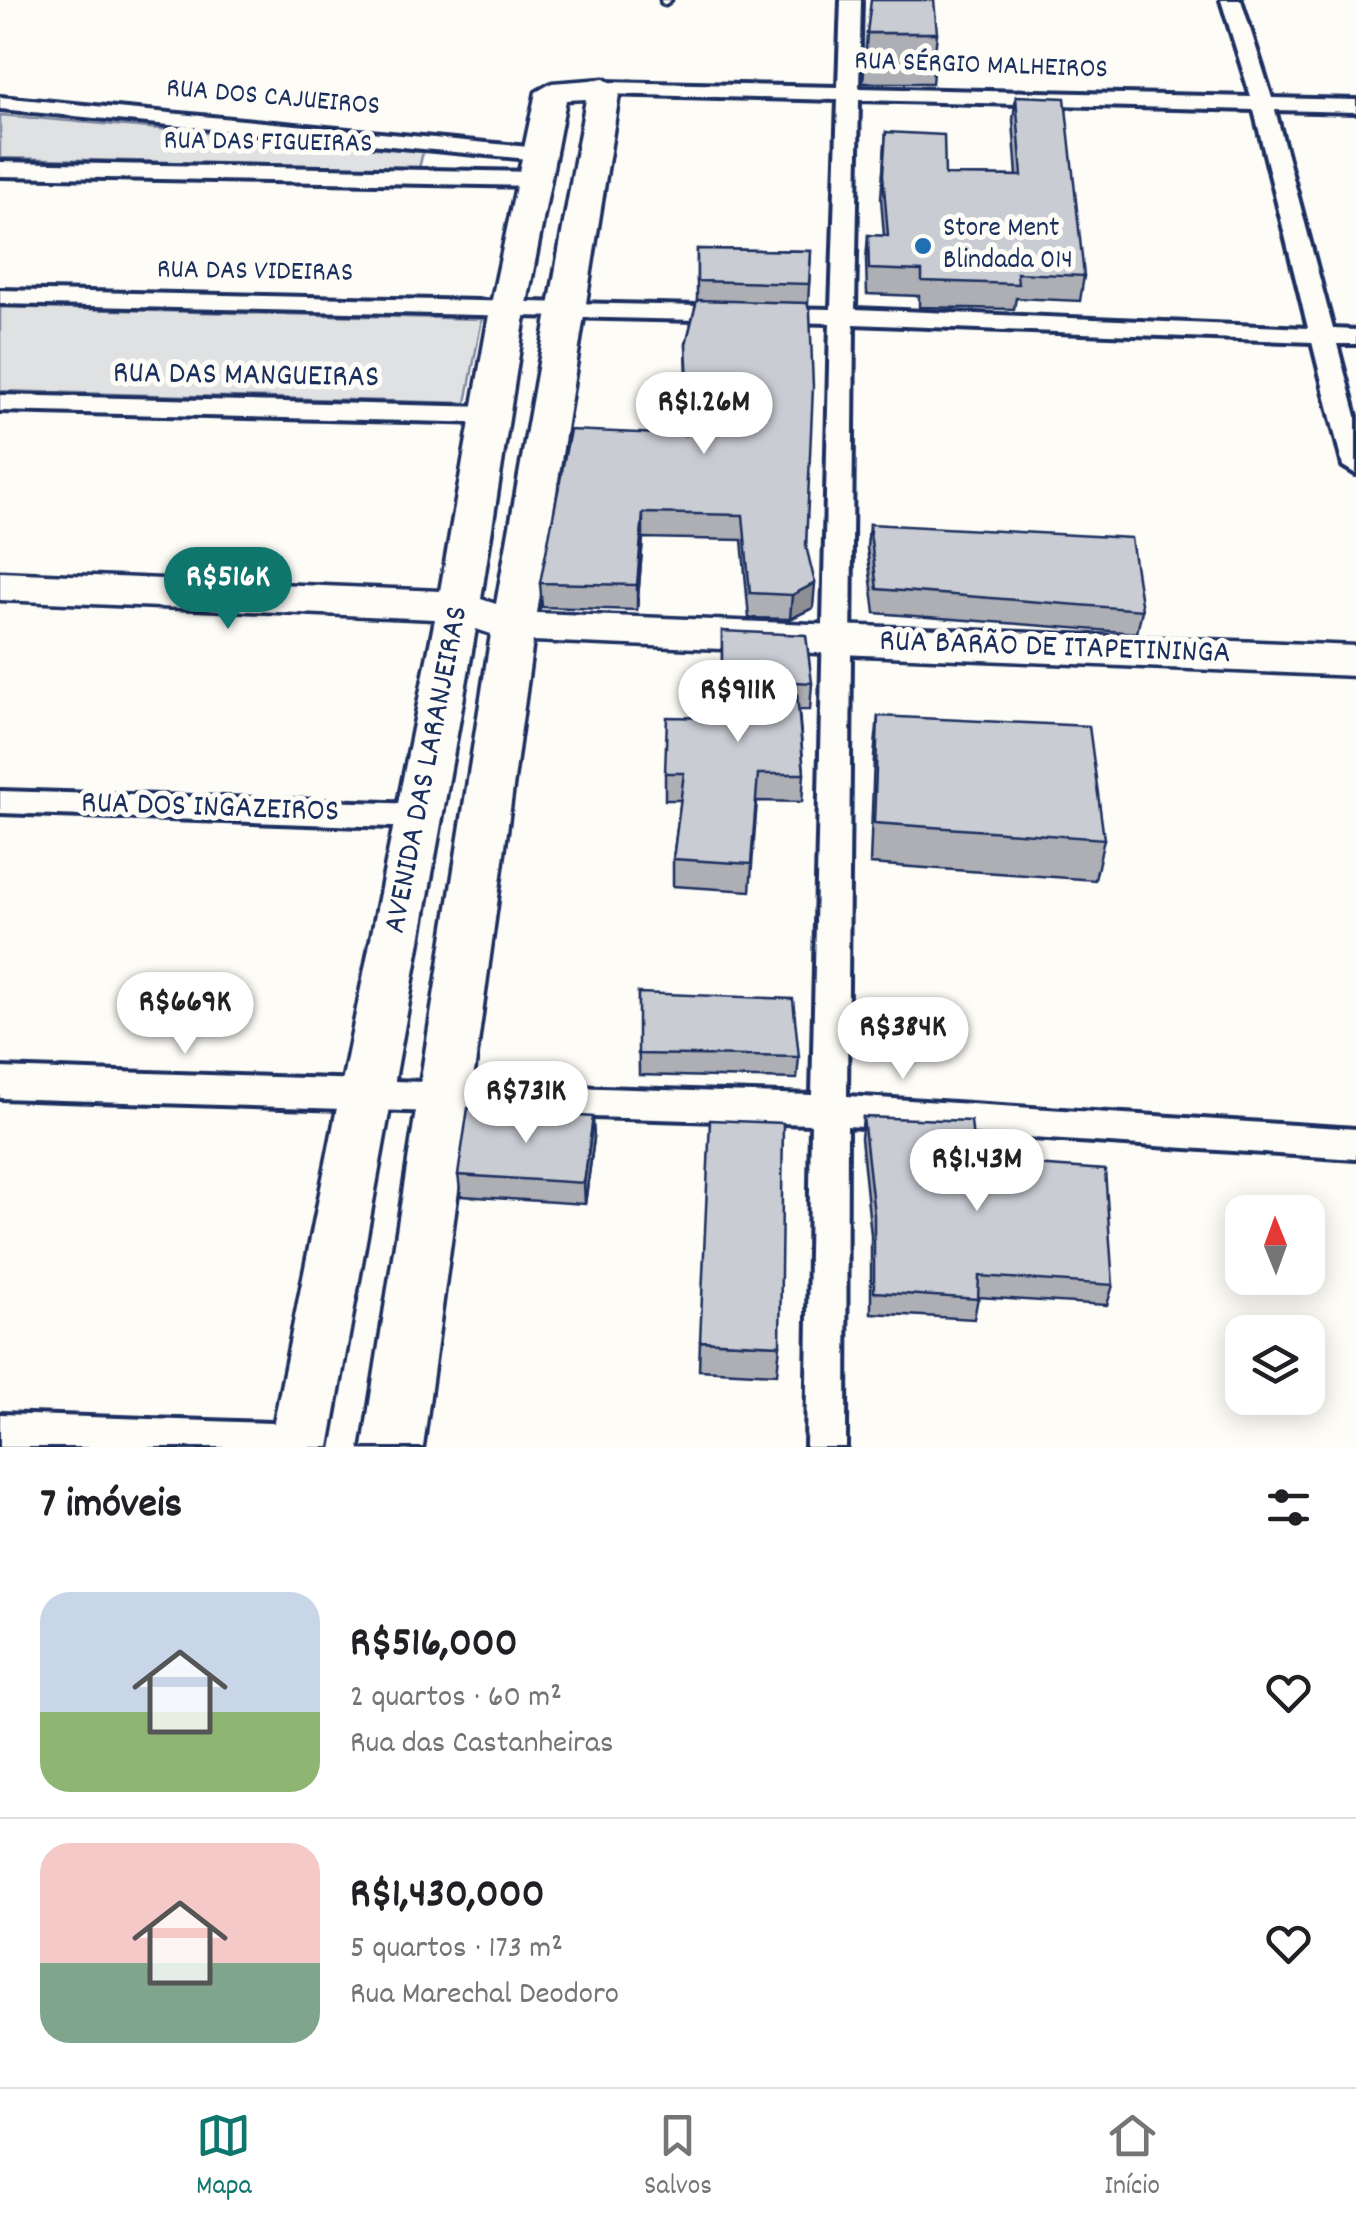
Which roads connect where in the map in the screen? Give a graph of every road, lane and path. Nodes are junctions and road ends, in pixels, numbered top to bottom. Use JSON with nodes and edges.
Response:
{"nodes":[{"id":1,"x":851,"y":0,"type":"edge"},
{"id":2,"x":1232,"y":0,"type":"edge"},
{"id":3,"x":604,"y":88,"type":"junction"},
{"id":4,"x":846,"y":90,"type":"junction"},
{"id":5,"x":0,"y":103,"type":"edge"},
{"id":6,"x":1263,"y":103,"type":"junction"},
{"id":7,"x":1356,"y":106,"type":"edge"},
{"id":8,"x":537,"y":167,"type":"junction"},
{"id":9,"x":0,"y":169,"type":"edge"},
{"id":10,"x":0,"y":296,"type":"edge"},
{"id":11,"x":508,"y":309,"type":"junction"},
{"id":12,"x":561,"y":311,"type":"junction"},
{"id":13,"x":842,"y":316,"type":"junction"},
{"id":14,"x":1322,"y":336,"type":"junction"},
{"id":15,"x":1356,"y":337,"type":"edge"},
{"id":16,"x":0,"y":403,"type":"edge"},
{"id":17,"x":490,"y":416,"type":"junction"},
{"id":18,"x":1356,"y":466,"type":"edge"},
{"id":19,"x":0,"y":586,"type":"edge"},
{"id":20,"x":459,"y":606,"type":"junction"},
{"id":21,"x":511,"y":626,"type":"junction"},
{"id":22,"x":834,"y":640,"type":"junction"},
{"id":23,"x":1356,"y":661,"type":"edge"},
{"id":24,"x":0,"y":802,"type":"edge"},
{"id":25,"x":420,"y":816,"type":"junction"},
{"id":26,"x":0,"y":1083,"type":"edge"},
{"id":27,"x":367,"y":1096,"type":"junction"},
{"id":28,"x":447,"y":1100,"type":"junction"},
{"id":29,"x":827,"y":1110,"type":"junction"},
{"id":30,"x":1356,"y":1144,"type":"edge"},
{"id":31,"x":0,"y":1433,"type":"edge"},
{"id":32,"x":299,"y":1445,"type":"edge"},
{"id":33,"x":394,"y":1447,"type":"edge"},
{"id":34,"x":826,"y":1447,"type":"edge"}],
"edges":[{"from":1,"to":4,"type":"street"},
{"from":2,"to":6,"type":"street"},
{"from":3,"to":4,"type":"street","name":"RUA SÉRGIO MALHEIROS"},
{"from":3,"to":8,"type":"street","name":"AVENIDA DAS LARANJEIRAS"},
{"from":3,"to":12,"type":"street","name":"AVENIDA DAS LARANJEIRAS"},
{"from":4,"to":6,"type":"street","name":"RUA SÉRGIO MALHEIROS"},
{"from":4,"to":13,"type":"street"},
{"from":5,"to":8,"type":"street","name":"RUA DOS CAJUEIROS"},
{"from":6,"to":7,"type":"street","name":"RUA SÉRGIO MALHEIROS"},
{"from":6,"to":14,"type":"street"},
{"from":8,"to":9,"type":"street","name":"RUA DAS FIGUEIRAS"},
{"from":8,"to":11,"type":"street","name":"AVENIDA DAS LARANJEIRAS"},
{"from":10,"to":11,"type":"street","name":"RUA DAS VIDEIRAS"},
{"from":11,"to":12,"type":"street","name":"RUA DAS VIDEIRAS"},
{"from":11,"to":17,"type":"street","name":"AVENIDA DAS LARANJEIRAS"},
{"from":12,"to":13,"type":"street","name":"RUA DAS VIDEIRAS"},
{"from":12,"to":21,"type":"street","name":"AVENIDA DAS LARANJEIRAS"},
{"from":13,"to":14,"type":"street","name":"RUA DAS VIDEIRAS"},
{"from":13,"to":22,"type":"street"},
{"from":14,"to":15,"type":"street","name":"RUA DAS VIDEIRAS"},
{"from":14,"to":18,"type":"street"},
{"from":16,"to":17,"type":"street","name":"RUA DAS MANGUEIRAS"},
{"from":17,"to":20,"type":"street","name":"AVENIDA DAS LARANJEIRAS"},
{"from":19,"to":20,"type":"street","name":"RUA BARÃO DE ITAPETININGA"},
{"from":20,"to":21,"type":"street","name":"RUA BARÃO DE ITAPETININGA"},
{"from":20,"to":25,"type":"street","name":"AVENIDA DAS LARANJEIRAS"},
{"from":21,"to":22,"type":"street","name":"RUA BARÃO DE ITAPETININGA"},
{"from":21,"to":28,"type":"street","name":"AVENIDA DAS LARANJEIRAS"},
{"from":22,"to":23,"type":"street","name":"RUA BARÃO DE ITAPETININGA"},
{"from":22,"to":29,"type":"street"},
{"from":24,"to":25,"type":"street","name":"RUA DOS INGAZEIROS"},
{"from":25,"to":27,"type":"street","name":"AVENIDA DAS LARANJEIRAS"},
{"from":26,"to":27,"type":"street"},
{"from":27,"to":28,"type":"street"},
{"from":27,"to":32,"type":"street","name":"AVENIDA DAS LARANJEIRAS"},
{"from":28,"to":29,"type":"street"},
{"from":28,"to":33,"type":"street","name":"AVENIDA DAS LARANJEIRAS"},
{"from":29,"to":30,"type":"street"},
{"from":29,"to":34,"type":"street"},
{"from":31,"to":32,"type":"street"}]}
